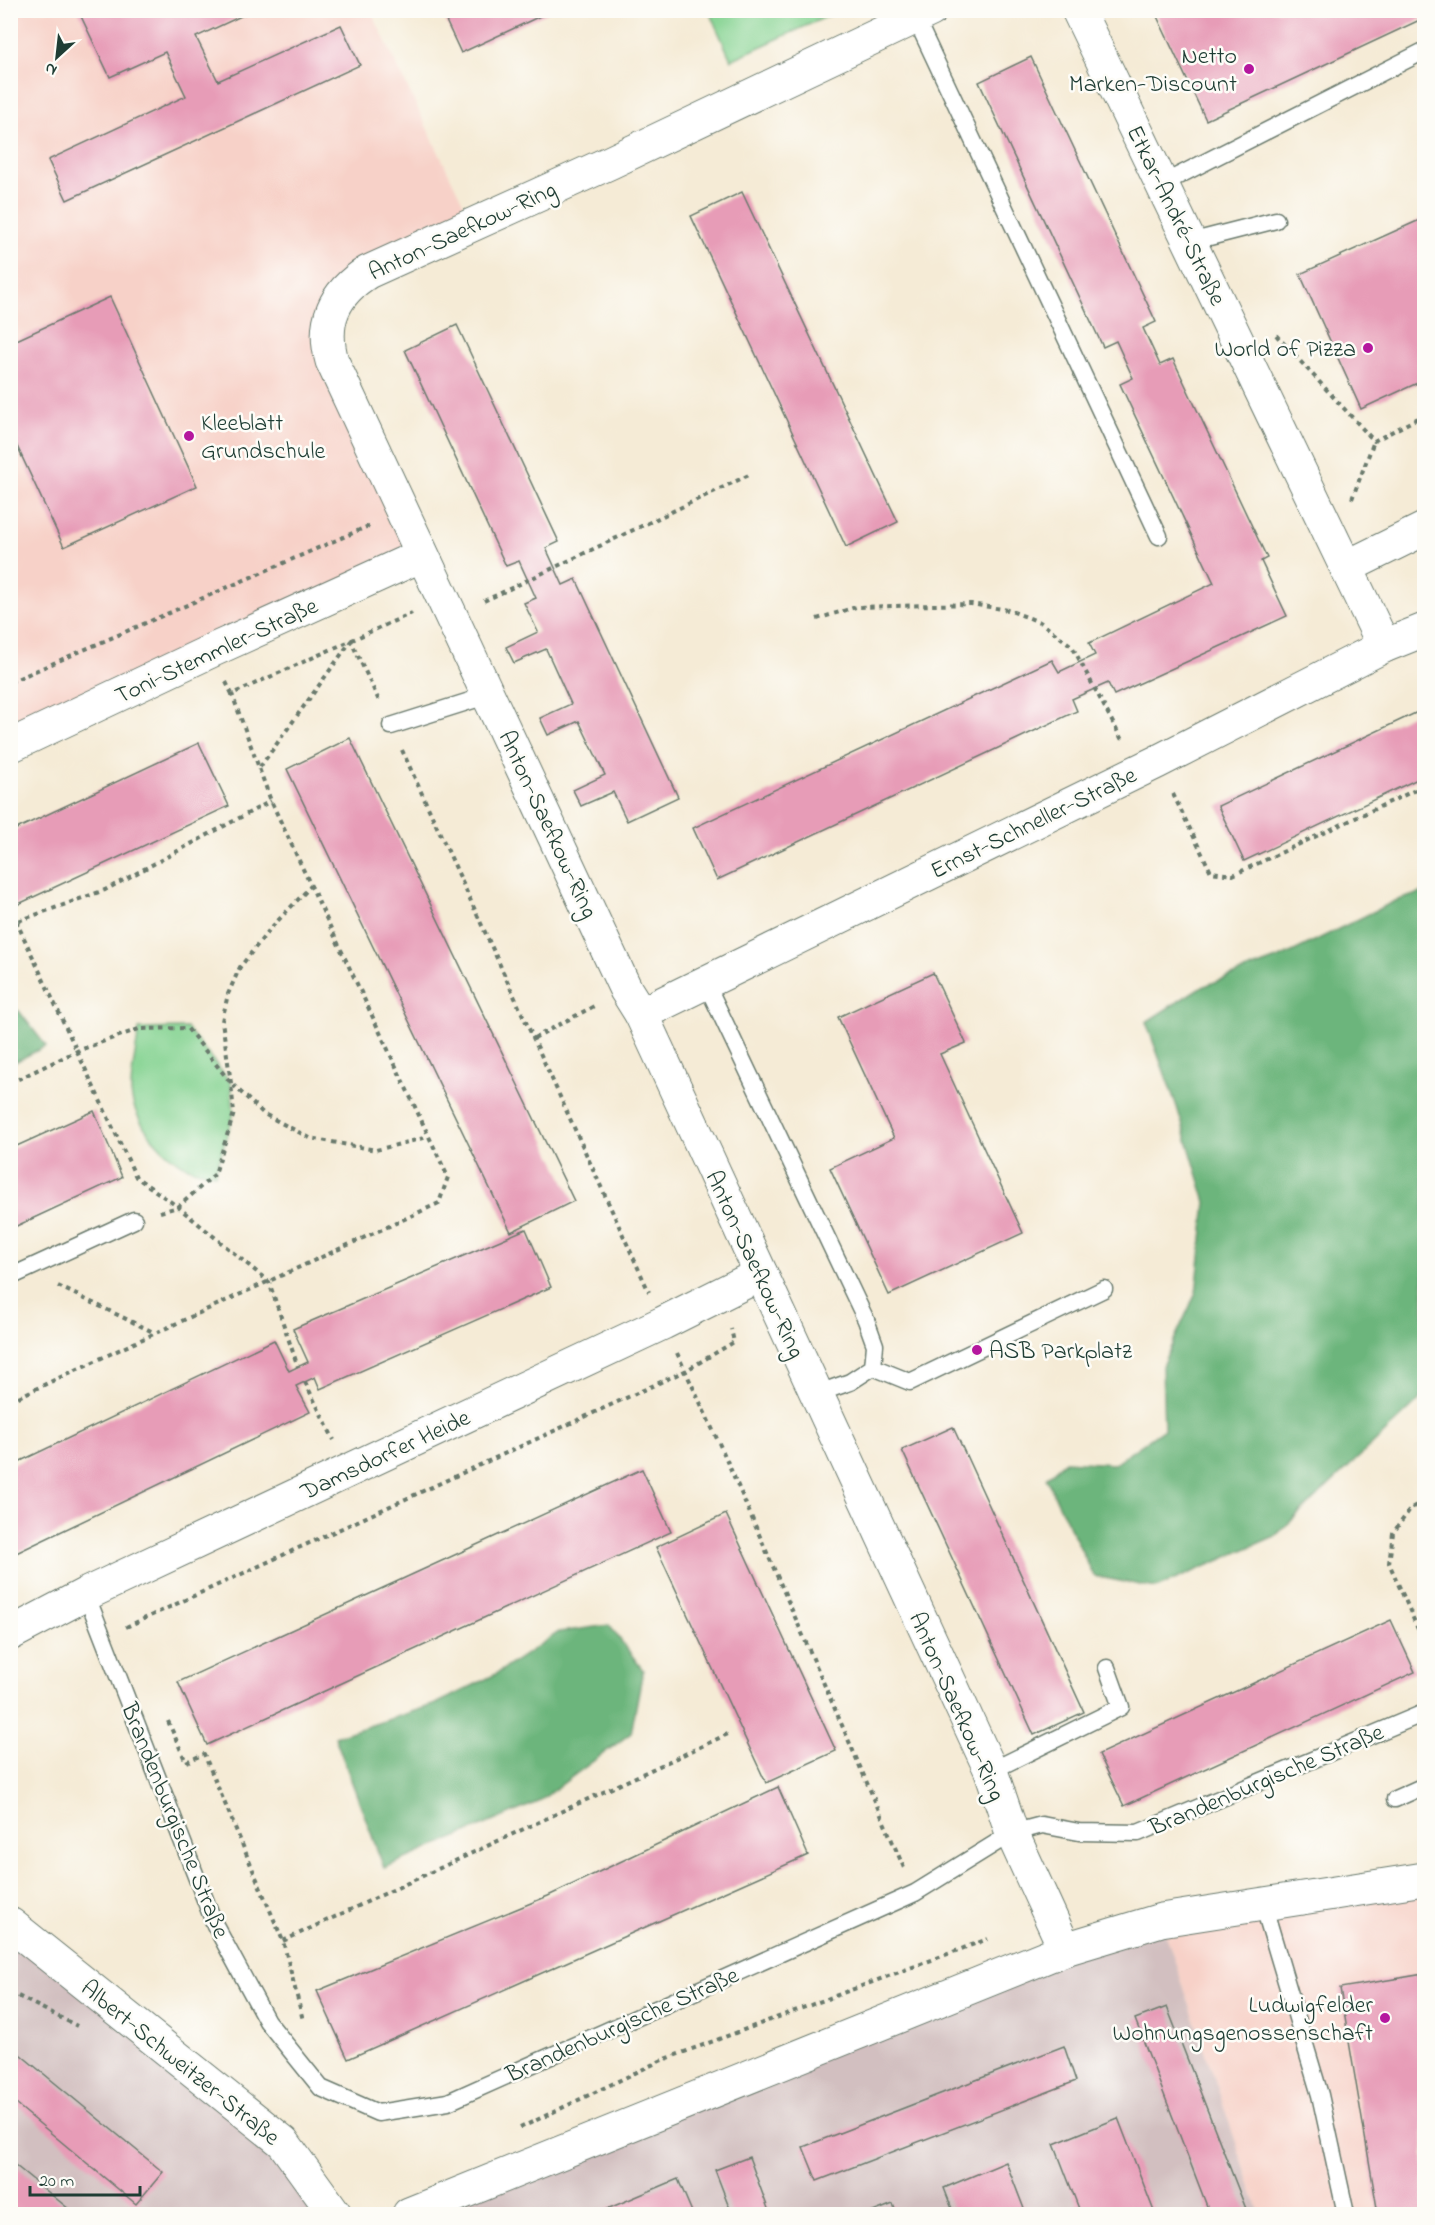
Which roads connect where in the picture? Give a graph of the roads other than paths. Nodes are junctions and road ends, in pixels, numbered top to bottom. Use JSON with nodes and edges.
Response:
{"nodes":[{"id":1,"x":1078,"y":10,"type":"edge"},
{"id":2,"x":923,"y":14,"type":"edge"},
{"id":3,"x":1425,"y":51,"type":"edge"},
{"id":4,"x":1162,"y":184,"type":"junction"},
{"id":5,"x":1276,"y":220,"type":"dead end"},
{"id":6,"x":1190,"y":242,"type":"junction"},
{"id":7,"x":1425,"y":529,"type":"edge"},
{"id":8,"x":1159,"y":536,"type":"dead end"},
{"id":9,"x":422,"y":555,"type":"junction"},
{"id":10,"x":1347,"y":567,"type":"junction"},
{"id":11,"x":1425,"y":630,"type":"edge"},
{"id":12,"x":1384,"y":646,"type":"junction"},
{"id":13,"x":489,"y":695,"type":"junction"},
{"id":14,"x":390,"y":726,"type":"road end"},
{"id":15,"x":10,"y":746,"type":"edge"},
{"id":16,"x":705,"y":981,"type":"junction"},
{"id":17,"x":633,"y":1002,"type":"junction"},
{"id":18,"x":134,"y":1220,"type":"road end"},
{"id":19,"x":761,"y":1274,"type":"junction"},
{"id":20,"x":10,"y":1277,"type":"edge"},
{"id":21,"x":1104,"y":1289,"type":"dead end"},
{"id":22,"x":873,"y":1366,"type":"junction"},
{"id":23,"x":816,"y":1394,"type":"junction"},
{"id":24,"x":86,"y":1594,"type":"junction"},
{"id":25,"x":10,"y":1634,"type":"edge"},
{"id":26,"x":1107,"y":1668,"type":"dead end"},
{"id":27,"x":1425,"y":1713,"type":"edge"},
{"id":28,"x":991,"y":1771,"type":"junction"},
{"id":29,"x":1425,"y":1786,"type":"edge"},
{"id":30,"x":1395,"y":1799,"type":"dead end"},
{"id":31,"x":1012,"y":1833,"type":"junction"},
{"id":32,"x":1425,"y":1878,"type":"edge"},
{"id":33,"x":1263,"y":1904,"type":"junction"},
{"id":34,"x":10,"y":1924,"type":"edge"},
{"id":35,"x":1065,"y":1949,"type":"junction"},
{"id":36,"x":335,"y":2214,"type":"edge"},
{"id":37,"x":409,"y":2214,"type":"edge"},
{"id":38,"x":1346,"y":2214,"type":"edge"}],
"edges":[{"from":1,"to":4,"type":"street","name":"Etkar-André-Straße"},
{"from":2,"to":8,"type":"lane"},
{"from":2,"to":9,"type":"street","name":"Anton-Saefkow-Ring"},
{"from":3,"to":4,"type":"lane"},
{"from":4,"to":6,"type":"street","name":"Etkar-André-Straße"},
{"from":5,"to":6,"type":"lane"},
{"from":6,"to":10,"type":"street","name":"Etkar-André-Straße"},
{"from":7,"to":10,"type":"street"},
{"from":9,"to":13,"type":"street","name":"Anton-Saefkow-Ring"},
{"from":9,"to":15,"type":"street","name":"Toni-Stemmler-Straße"},
{"from":10,"to":12,"type":"street","name":"Etkar-André-Straße"},
{"from":11,"to":12,"type":"street","name":"Ernst-Schneller-Straße"},
{"from":12,"to":16,"type":"street","name":"Ernst-Schneller-Straße"},
{"from":13,"to":14,"type":"lane"},
{"from":13,"to":17,"type":"street","name":"Anton-Saefkow-Ring"},
{"from":16,"to":17,"type":"street","name":"Ernst-Schneller-Straße"},
{"from":16,"to":22,"type":"lane"},
{"from":17,"to":19,"type":"street","name":"Anton-Saefkow-Ring"},
{"from":18,"to":20,"type":"lane"},
{"from":19,"to":23,"type":"street","name":"Anton-Saefkow-Ring"},
{"from":19,"to":24,"type":"street","name":"Damsdorfer Heide"},
{"from":21,"to":22,"type":"lane"},
{"from":22,"to":23,"type":"lane"},
{"from":23,"to":28,"type":"street","name":"Anton-Saefkow-Ring"},
{"from":24,"to":25,"type":"street","name":"Damsdorfer Heide"},
{"from":24,"to":31,"type":"lane","name":"Brandenburgische Straße"},
{"from":26,"to":28,"type":"lane"},
{"from":27,"to":31,"type":"lane","name":"Brandenburgische Straße"},
{"from":28,"to":31,"type":"street","name":"Anton-Saefkow-Ring"},
{"from":29,"to":30,"type":"lane"},
{"from":31,"to":35,"type":"street","name":"Anton-Saefkow-Ring"},
{"from":32,"to":33,"type":"street"},
{"from":33,"to":35,"type":"street"},
{"from":33,"to":38,"type":"lane"},
{"from":34,"to":36,"type":"street","name":"Albert-Schweitzer-Straße"},
{"from":35,"to":37,"type":"street"}]}
